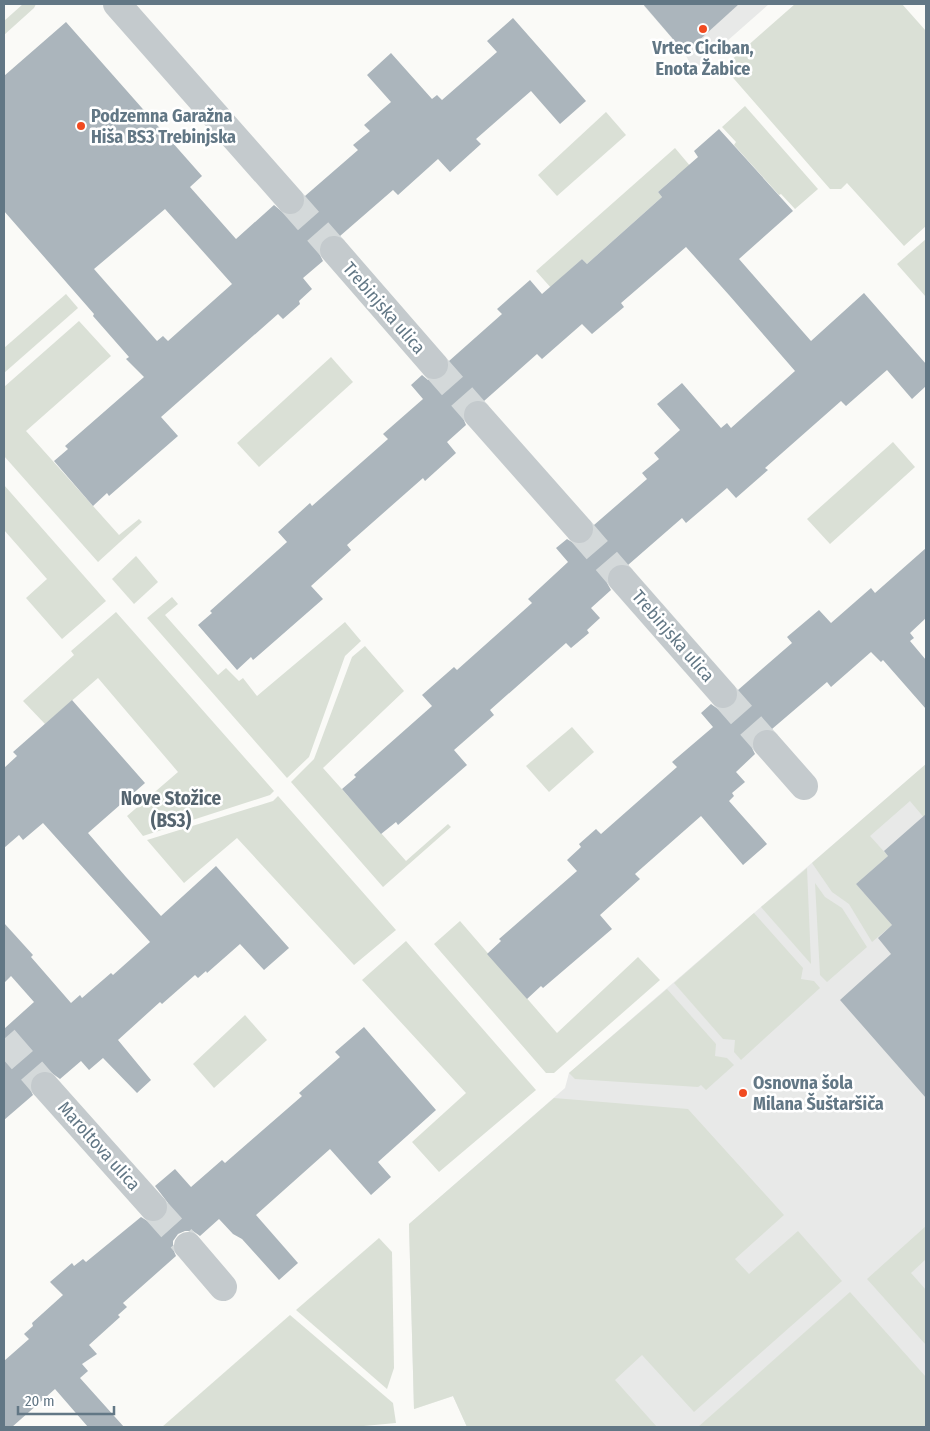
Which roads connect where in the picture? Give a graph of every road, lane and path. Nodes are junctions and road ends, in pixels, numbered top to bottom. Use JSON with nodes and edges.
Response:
{"nodes":[{"id":1,"x":118,"y":4,"type":"edge"},
{"id":2,"x":290,"y":200,"type":"tunnel mouth"},
{"id":3,"x":334,"y":250,"type":"tunnel mouth"},
{"id":4,"x":434,"y":365,"type":"tunnel mouth"},
{"id":5,"x":478,"y":415,"type":"tunnel mouth"},
{"id":6,"x":578,"y":529,"type":"tunnel mouth"},
{"id":7,"x":622,"y":579,"type":"tunnel mouth"},
{"id":8,"x":723,"y":694,"type":"tunnel mouth"},
{"id":9,"x":767,"y":744,"type":"tunnel mouth"},
{"id":10,"x":804,"y":786,"type":"dead end"},
{"id":11,"x":45,"y":1086,"type":"tunnel mouth"},
{"id":12,"x":153,"y":1207,"type":"tunnel mouth"},
{"id":13,"x":188,"y":1246,"type":"tunnel mouth"},
{"id":14,"x":222,"y":1287,"type":"dead end"}],
"edges":[{"from":1,"to":2,"type":"street"},
{"from":3,"to":4,"type":"street","name":"Trebinjska ulica"},
{"from":5,"to":6,"type":"street"},
{"from":7,"to":8,"type":"street","name":"Trebinjska ulica"},
{"from":9,"to":10,"type":"street"},
{"from":11,"to":12,"type":"street","name":"Maroltova ulica"},
{"from":13,"to":14,"type":"street"}]}
